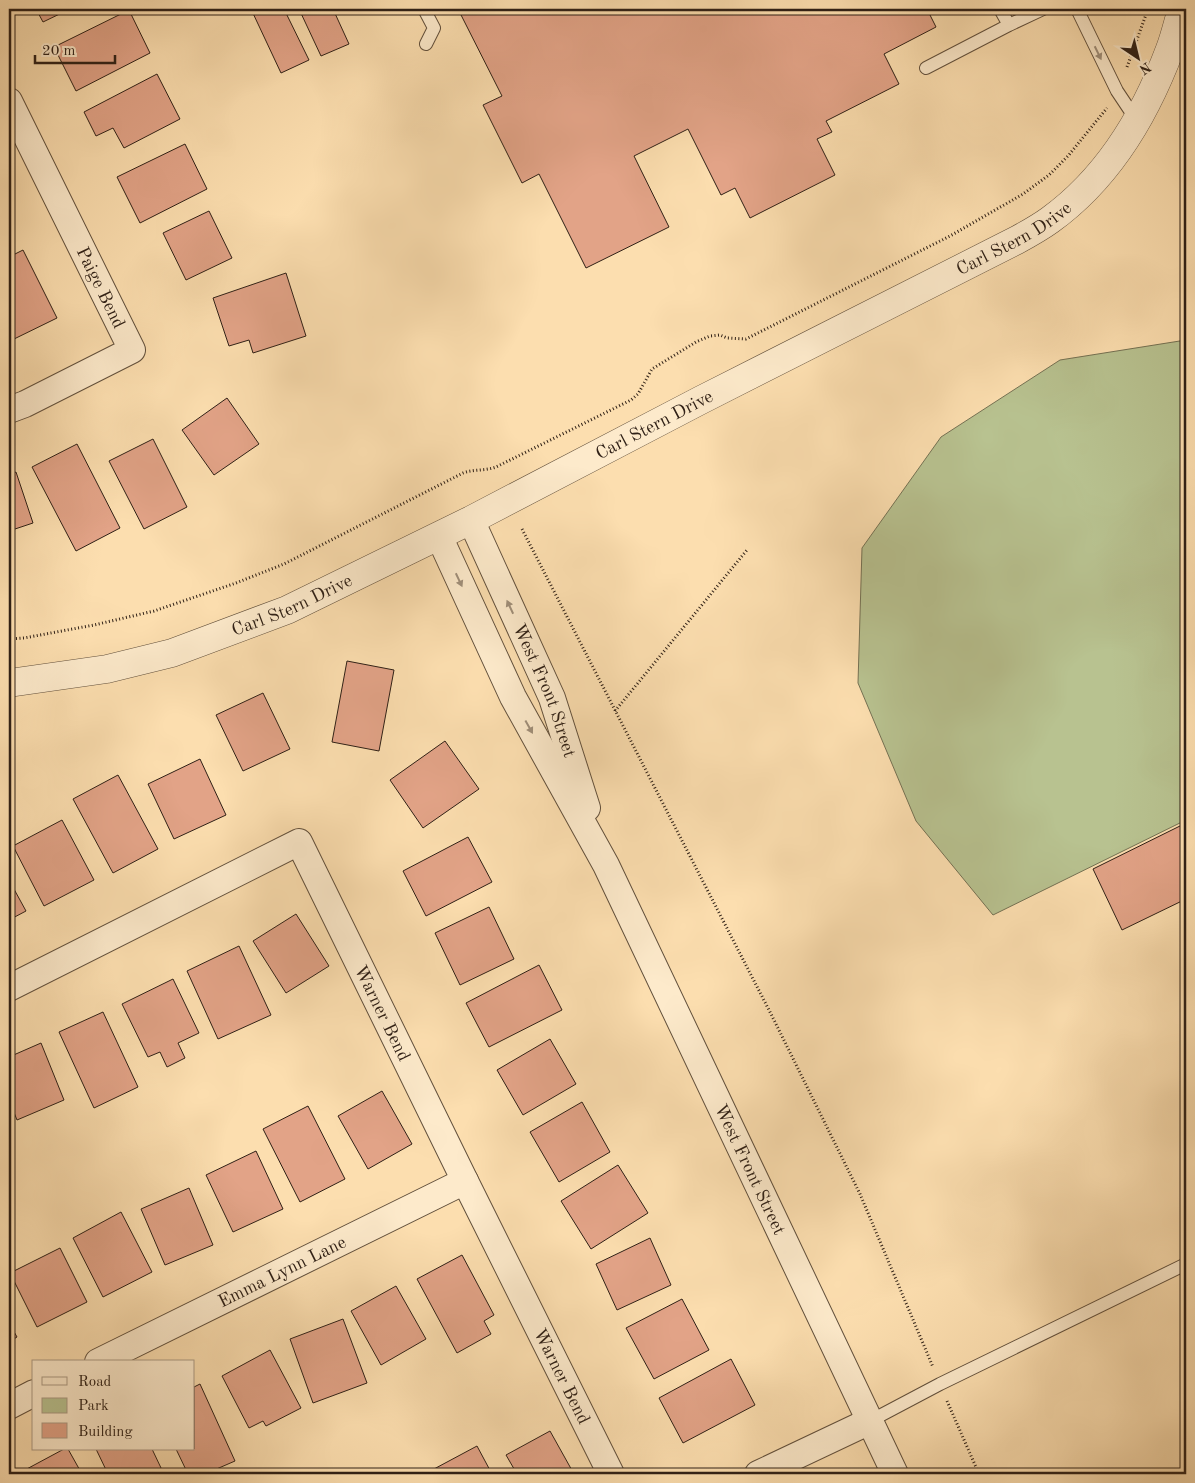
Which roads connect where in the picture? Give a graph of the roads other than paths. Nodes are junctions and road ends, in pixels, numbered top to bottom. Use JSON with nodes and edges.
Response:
{"nodes":[{"id":1,"x":424,"y":9,"type":"edge"},
{"id":2,"x":1000,"y":9,"type":"edge"},
{"id":3,"x":1042,"y":9,"type":"edge"},
{"id":4,"x":1078,"y":9,"type":"edge"},
{"id":5,"x":1182,"y":9,"type":"edge"},
{"id":6,"x":1009,"y":26,"type":"junction"},
{"id":7,"x":426,"y":44,"type":"dead end"},
{"id":8,"x":926,"y":68,"type":"dead end"},
{"id":9,"x":9,"y":101,"type":"edge"},
{"id":10,"x":1137,"y":122,"type":"junction"},
{"id":11,"x":9,"y":410,"type":"edge"},
{"id":12,"x":470,"y":520,"type":"junction"},
{"id":13,"x":439,"y":536,"type":"junction"},
{"id":14,"x":9,"y":683,"type":"edge"},
{"id":15,"x":606,"y":865,"type":"junction"},
{"id":16,"x":9,"y":988,"type":"edge"},
{"id":17,"x":464,"y":1181,"type":"junction"},
{"id":18,"x":1186,"y":1264,"type":"edge"},
{"id":19,"x":102,"y":1360,"type":"edge"},
{"id":20,"x":32,"y":1395,"type":"edge"},
{"id":21,"x":9,"y":1406,"type":"edge"},
{"id":22,"x":870,"y":1421,"type":"junction"},
{"id":23,"x":611,"y":1474,"type":"edge"},
{"id":24,"x":758,"y":1474,"type":"edge"},
{"id":25,"x":894,"y":1474,"type":"edge"}],
"edges":[{"from":1,"to":7,"type":"lane"},
{"from":2,"to":6,"type":"lane"},
{"from":3,"to":6,"type":"lane"},
{"from":4,"to":10,"type":"lane","one_way":true},
{"from":5,"to":10,"type":"street","name":"Carl Stern Drive"},
{"from":6,"to":8,"type":"lane"},
{"from":9,"to":11,"type":"street","name":"Paige Bend"},
{"from":10,"to":12,"type":"street","name":"Carl Stern Drive"},
{"from":12,"to":13,"type":"street","name":"Carl Stern Drive"},
{"from":15,"to":12,"type":"street","name":"West Front Street","one_way":true},
{"from":13,"to":14,"type":"street","name":"Carl Stern Drive"},
{"from":13,"to":15,"type":"street","name":"West Front Street","one_way":true},
{"from":15,"to":22,"type":"street","name":"West Front Street"},
{"from":16,"to":17,"type":"street","name":"Warner Bend"},
{"from":17,"to":19,"type":"street","name":"Emma Lynn Lane"},
{"from":17,"to":23,"type":"street","name":"Warner Bend"},
{"from":18,"to":22,"type":"lane"},
{"from":20,"to":21,"type":"street"},
{"from":22,"to":24,"type":"street"},
{"from":22,"to":25,"type":"street","name":"West Front Street"}]}
